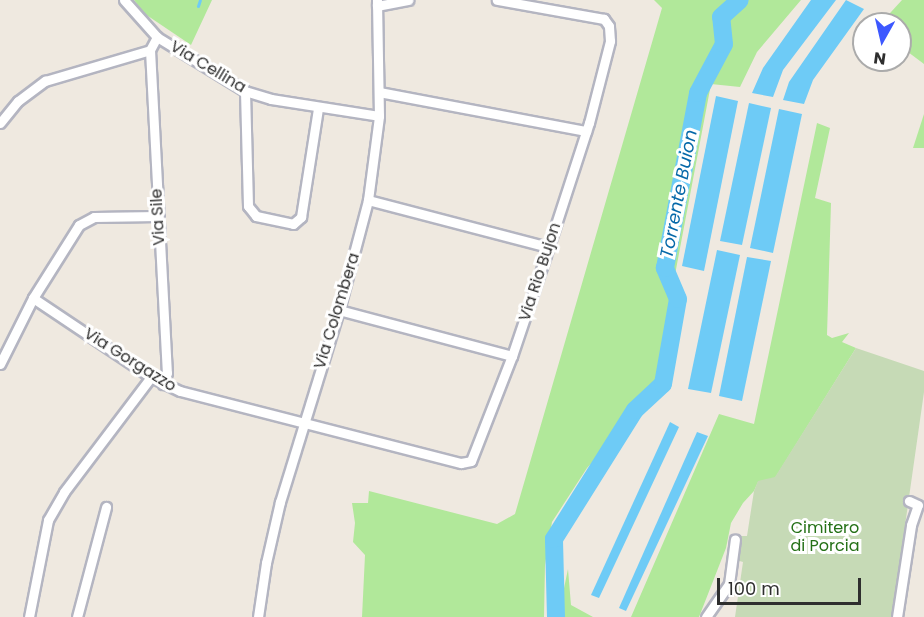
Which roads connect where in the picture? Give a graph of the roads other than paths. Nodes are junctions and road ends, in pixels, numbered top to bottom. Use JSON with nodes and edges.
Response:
{"nodes":[{"id":1,"x":124,"y":0,"type":"edge"},
{"id":2,"x":408,"y":0,"type":"edge"},
{"id":3,"x":497,"y":0,"type":"edge"},
{"id":4,"x":377,"y":3,"type":"edge"},
{"id":5,"x":157,"y":36,"type":"junction"},
{"id":6,"x":150,"y":50,"type":"junction"},
{"id":7,"x":245,"y":91,"type":"junction"},
{"id":8,"x":379,"y":92,"type":"junction"},
{"id":9,"x":318,"y":108,"type":"junction"},
{"id":10,"x":379,"y":116,"type":"junction"},
{"id":11,"x":0,"y":123,"type":"edge"},
{"id":12,"x":586,"y":131,"type":"junction"},
{"id":13,"x":368,"y":200,"type":"junction"},
{"id":14,"x":158,"y":216,"type":"junction"},
{"id":15,"x":549,"y":247,"type":"junction"},
{"id":16,"x":33,"y":298,"type":"junction"},
{"id":17,"x":339,"y":310,"type":"junction"},
{"id":18,"x":512,"y":356,"type":"junction"},
{"id":19,"x":0,"y":364,"type":"edge"},
{"id":20,"x":151,"y":376,"type":"junction"},
{"id":21,"x":163,"y":384,"type":"junction"},
{"id":22,"x":304,"y":421,"type":"junction"},
{"id":23,"x":909,"y":501,"type":"dead end"},
{"id":24,"x":106,"y":507,"type":"dead end"},
{"id":25,"x":735,"y":539,"type":"dead end"},
{"id":26,"x":29,"y":617,"type":"edge"},
{"id":27,"x":77,"y":617,"type":"edge"},
{"id":28,"x":258,"y":617,"type":"edge"},
{"id":29,"x":706,"y":617,"type":"edge"},
{"id":30,"x":897,"y":617,"type":"edge"}],
"edges":[{"from":1,"to":5,"type":"street","name":"Via Cellina"},
{"from":2,"to":4,"type":"street"},
{"from":3,"to":12,"type":"street","name":"Via Rio Bujon"},
{"from":4,"to":8,"type":"street","name":"Via Colombera"},
{"from":5,"to":6,"type":"street"},
{"from":5,"to":7,"type":"street","name":"Via Cellina"},
{"from":6,"to":11,"type":"street"},
{"from":6,"to":14,"type":"street","name":"Via Sile"},
{"from":7,"to":9,"type":"street","name":"Via Cellina"},
{"from":7,"to":9,"type":"street"},
{"from":8,"to":10,"type":"street","name":"Via Colombera"},
{"from":8,"to":12,"type":"street"},
{"from":9,"to":10,"type":"street","name":"Via Cellina"},
{"from":10,"to":13,"type":"street","name":"Via Colombera"},
{"from":12,"to":15,"type":"street","name":"Via Rio Bujon"},
{"from":13,"to":15,"type":"street"},
{"from":13,"to":17,"type":"street","name":"Via Colombera"},
{"from":14,"to":16,"type":"street"},
{"from":14,"to":21,"type":"street","name":"Via Sile"},
{"from":15,"to":18,"type":"street","name":"Via Rio Bujon"},
{"from":16,"to":19,"type":"street"},
{"from":16,"to":20,"type":"street","name":"Via Gorgazzo"},
{"from":17,"to":18,"type":"street"},
{"from":17,"to":22,"type":"street","name":"Via Colombera"},
{"from":18,"to":22,"type":"street","name":"Via Rio Bujon"},
{"from":20,"to":21,"type":"street","name":"Via Gorgazzo"},
{"from":20,"to":26,"type":"street"},
{"from":21,"to":22,"type":"street","name":"Via Gorgazzo"},
{"from":22,"to":28,"type":"street","name":"Via Colombera"},
{"from":23,"to":30,"type":"street"},
{"from":24,"to":27,"type":"street"},
{"from":25,"to":29,"type":"street"}]}
